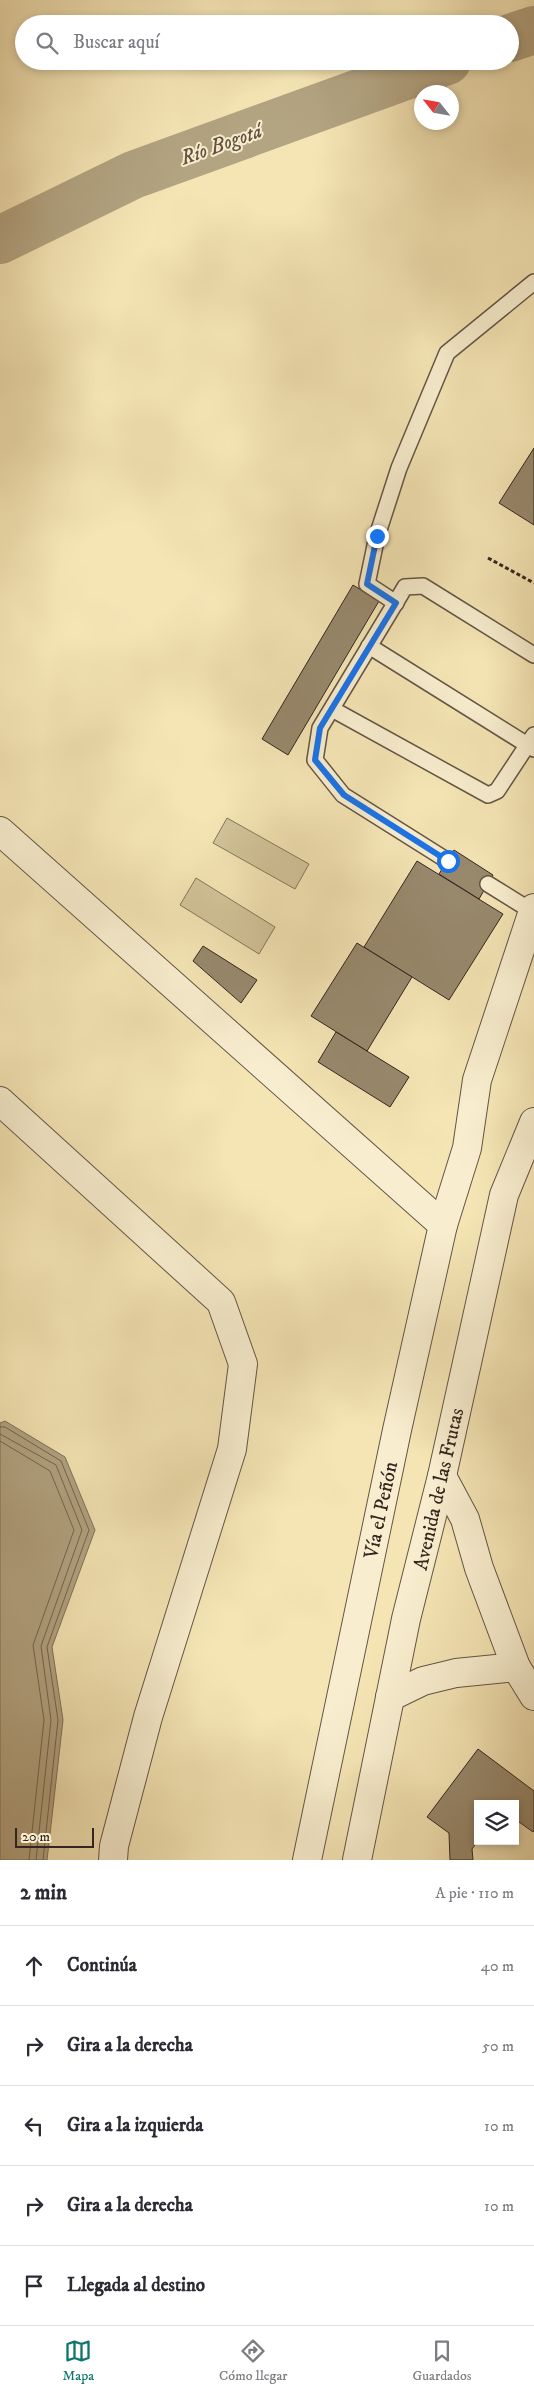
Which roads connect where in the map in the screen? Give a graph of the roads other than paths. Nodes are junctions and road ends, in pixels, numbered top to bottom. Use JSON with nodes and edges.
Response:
{"nodes":[{"id":1,"x":534,"y":282,"type":"edge"},
{"id":2,"x":396,"y":603,"type":"junction"},
{"id":3,"x":369,"y":646,"type":"junction"},
{"id":4,"x":534,"y":655,"type":"edge"},
{"id":5,"x":332,"y":709,"type":"junction"},
{"id":6,"x":532,"y":743,"type":"edge"},
{"id":7,"x":0,"y":831,"type":"edge"},
{"id":8,"x":448,"y":861,"type":"dead end"},
{"id":9,"x":488,"y":884,"type":"dead end"},
{"id":10,"x":533,"y":910,"type":"edge"},
{"id":11,"x":3,"y":1106,"type":"edge"},
{"id":12,"x":534,"y":1122,"type":"edge"},
{"id":13,"x":443,"y":1225,"type":"junction"},
{"id":14,"x":442,"y":1476,"type":"junction"},
{"id":15,"x":516,"y":1667,"type":"junction"},
{"id":16,"x":534,"y":1696,"type":"edge"},
{"id":17,"x":390,"y":1697,"type":"junction"},
{"id":18,"x":113,"y":1860,"type":"edge"},
{"id":19,"x":307,"y":1860,"type":"edge"},
{"id":20,"x":357,"y":1860,"type":"edge"}],
"edges":[{"from":1,"to":2,"type":"lane"},
{"from":2,"to":3,"type":"lane"},
{"from":2,"to":4,"type":"lane"},
{"from":3,"to":5,"type":"lane"},
{"from":3,"to":6,"type":"lane"},
{"from":5,"to":6,"type":"lane"},
{"from":5,"to":8,"type":"lane"},
{"from":7,"to":13,"type":"street"},
{"from":9,"to":10,"type":"lane"},
{"from":10,"to":13,"type":"street","name":"Vía el Peñón"},
{"from":11,"to":18,"type":"street"},
{"from":12,"to":14,"type":"street","name":"Avenida de las Frutas"},
{"from":13,"to":19,"type":"street","name":"Vía el Peñón"},
{"from":14,"to":15,"type":"street"},
{"from":14,"to":17,"type":"street","name":"Avenida de las Frutas"},
{"from":15,"to":16,"type":"street"},
{"from":15,"to":17,"type":"street"},
{"from":17,"to":20,"type":"street","name":"Avenida de las Frutas"}]}
